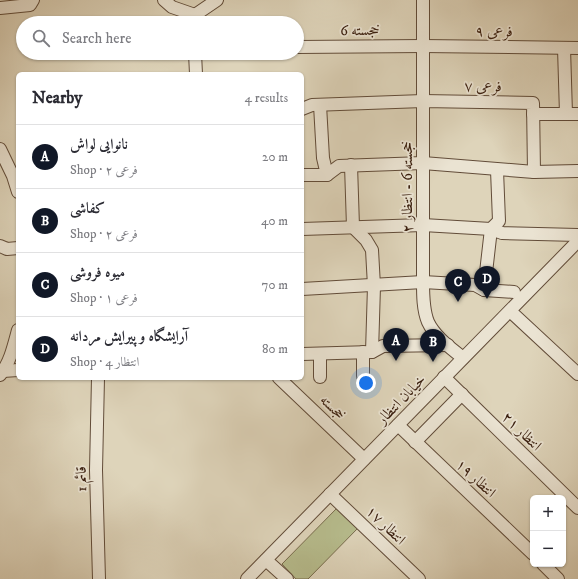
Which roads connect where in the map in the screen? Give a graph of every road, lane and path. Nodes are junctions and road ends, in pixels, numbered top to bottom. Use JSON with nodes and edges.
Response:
{"nodes":[{"id":1,"x":33,"y":0,"type":"edge"},
{"id":2,"x":164,"y":0,"type":"edge"},
{"id":3,"x":217,"y":0,"type":"edge"},
{"id":4,"x":423,"y":0,"type":"edge"},
{"id":5,"x":0,"y":8,"type":"edge"},
{"id":6,"x":189,"y":16,"type":"edge"},
{"id":7,"x":198,"y":16,"type":"edge"},
{"id":8,"x":423,"y":46,"type":"junction"},
{"id":9,"x":304,"y":47,"type":"edge"},
{"id":10,"x":564,"y":48,"type":"junction"},
{"id":11,"x":578,"y":48,"type":"edge"},
{"id":12,"x":195,"y":60,"type":"edge"},
{"id":13,"x":196,"y":72,"type":"edge"},
{"id":14,"x":423,"y":101,"type":"junction"},
{"id":15,"x":320,"y":105,"type":"junction"},
{"id":16,"x":304,"y":108,"type":"edge"},
{"id":17,"x":533,"y":114,"type":"junction"},
{"id":18,"x":572,"y":114,"type":"edge"},
{"id":19,"x":0,"y":149,"type":"edge"},
{"id":20,"x":423,"y":163,"type":"junction"},
{"id":21,"x":351,"y":165,"type":"junction"},
{"id":22,"x":497,"y":170,"type":"junction"},
{"id":23,"x":578,"y":171,"type":"edge"},
{"id":24,"x":534,"y":172,"type":"junction"},
{"id":25,"x":304,"y":175,"type":"edge"},
{"id":26,"x":328,"y":175,"type":"junction"},
{"id":27,"x":16,"y":186,"type":"edge"},
{"id":28,"x":423,"y":225,"type":"junction"},
{"id":29,"x":353,"y":227,"type":"junction"},
{"id":30,"x":304,"y":229,"type":"edge"},
{"id":31,"x":490,"y":229,"type":"junction"},
{"id":32,"x":577,"y":243,"type":"edge"},
{"id":33,"x":0,"y":246,"type":"edge"},
{"id":34,"x":16,"y":248,"type":"edge"},
{"id":35,"x":423,"y":282,"type":"junction"},
{"id":36,"x":374,"y":286,"type":"junction"},
{"id":37,"x":304,"y":289,"type":"edge"},
{"id":38,"x":484,"y":290,"type":"junction"},
{"id":39,"x":514,"y":292,"type":"dead end"},
{"id":40,"x":510,"y":311,"type":"junction"},
{"id":41,"x":16,"y":337,"type":"edge"},
{"id":42,"x":448,"y":345,"type":"junction"},
{"id":43,"x":367,"y":352,"type":"junction"},
{"id":44,"x":304,"y":354,"type":"edge"},
{"id":45,"x":320,"y":354,"type":"junction"},
{"id":46,"x":463,"y":358,"type":"junction"},
{"id":47,"x":16,"y":370,"type":"edge"},
{"id":48,"x":2,"y":373,"type":"edge"},
{"id":49,"x":578,"y":374,"type":"edge"},
{"id":50,"x":363,"y":376,"type":"dead end"},
{"id":51,"x":320,"y":377,"type":"dead end"},
{"id":52,"x":444,"y":377,"type":"junction"},
{"id":53,"x":98,"y":380,"type":"edge"},
{"id":54,"x":281,"y":380,"type":"edge"},
{"id":55,"x":462,"y":394,"type":"junction"},
{"id":56,"x":398,"y":425,"type":"junction"},
{"id":57,"x":415,"y":442,"type":"junction"},
{"id":58,"x":364,"y":459,"type":"junction"},
{"id":59,"x":330,"y":494,"type":"junction"},
{"id":60,"x":578,"y":508,"type":"edge"},
{"id":61,"x":530,"y":551,"type":"edge"},
{"id":62,"x":266,"y":560,"type":"junction"},
{"id":63,"x":546,"y":567,"type":"edge"},
{"id":64,"x":99,"y":579,"type":"edge"},
{"id":65,"x":247,"y":579,"type":"edge"},
{"id":66,"x":287,"y":579,"type":"edge"},
{"id":67,"x":419,"y":579,"type":"edge"},
{"id":68,"x":558,"y":579,"type":"edge"}],
"edges":[{"from":1,"to":5,"type":"street"},
{"from":2,"to":6,"type":"street"},
{"from":3,"to":7,"type":"street"},
{"from":4,"to":8,"type":"street","name":"خجسته 6 - انتظار ۲"},
{"from":8,"to":9,"type":"street","name":"خجسته 6"},
{"from":8,"to":10,"type":"street","name":"فرعی ۹"},
{"from":8,"to":14,"type":"street","name":"خجسته 6 - انتظار ۲"},
{"from":10,"to":11,"type":"street","name":"فرعی ۹"},
{"from":10,"to":18,"type":"street"},
{"from":12,"to":13,"type":"street"},
{"from":14,"to":15,"type":"street"},
{"from":14,"to":17,"type":"street","name":"فرعی ۷"},
{"from":14,"to":20,"type":"street","name":"خجسته 6 - انتظار ۲"},
{"from":15,"to":16,"type":"street"},
{"from":15,"to":26,"type":"street"},
{"from":17,"to":18,"type":"street"},
{"from":17,"to":24,"type":"street"},
{"from":19,"to":27,"type":"street"},
{"from":20,"to":21,"type":"street"},
{"from":20,"to":22,"type":"street"},
{"from":20,"to":28,"type":"street","name":"خجسته 6 - انتظار ۲"},
{"from":21,"to":26,"type":"street"},
{"from":21,"to":29,"type":"street"},
{"from":22,"to":24,"type":"street"},
{"from":22,"to":31,"type":"street"},
{"from":23,"to":24,"type":"street"},
{"from":25,"to":26,"type":"street"},
{"from":28,"to":29,"type":"street"},
{"from":28,"to":31,"type":"street"},
{"from":28,"to":35,"type":"street","name":"خجسته 6 - انتظار ۲"},
{"from":29,"to":30,"type":"street"},
{"from":29,"to":36,"type":"street"},
{"from":31,"to":32,"type":"street"},
{"from":31,"to":38,"type":"street"},
{"from":32,"to":40,"type":"street","name":"خیابان انتظار"},
{"from":33,"to":34,"type":"street"},
{"from":35,"to":36,"type":"street"},
{"from":35,"to":38,"type":"street"},
{"from":35,"to":42,"type":"street","name":"خجسته 6 - انتظار ۲"},
{"from":36,"to":37,"type":"street"},
{"from":36,"to":43,"type":"street"},
{"from":38,"to":39,"type":"street"},
{"from":40,"to":46,"type":"street","name":"خیابان انتظار"},
{"from":40,"to":49,"type":"street"},
{"from":41,"to":48,"type":"street"},
{"from":42,"to":43,"type":"street"},
{"from":42,"to":46,"type":"street","name":"خجسته 6 - انتظار ۲"},
{"from":43,"to":45,"type":"street"},
{"from":43,"to":50,"type":"street"},
{"from":44,"to":45,"type":"street"},
{"from":45,"to":51,"type":"street"},
{"from":46,"to":52,"type":"street","name":"خیابان انتظار"},
{"from":47,"to":48,"type":"street"},
{"from":52,"to":55,"type":"street","name":"انتظار ۲۱"},
{"from":52,"to":56,"type":"street","name":"خیابان انتظار"},
{"from":53,"to":64,"type":"street","name":"قائم 1"},
{"from":54,"to":58,"type":"street","name":"خجسته"},
{"from":55,"to":57,"type":"street"},
{"from":55,"to":60,"type":"street","name":"انتظار ۲۱"},
{"from":56,"to":57,"type":"street","name":"انتظار ۱۹"},
{"from":56,"to":58,"type":"street","name":"خیابان انتظار"},
{"from":57,"to":61,"type":"street","name":"انتظار ۱۹"},
{"from":58,"to":59,"type":"street","name":"خیابان انتظار"},
{"from":59,"to":62,"type":"street","name":"خیابان انتظار"},
{"from":59,"to":67,"type":"street","name":"انتظار ۱۷"},
{"from":62,"to":65,"type":"street","name":"خیابان انتظار"},
{"from":62,"to":66,"type":"street"},
{"from":63,"to":68,"type":"street"}]}
